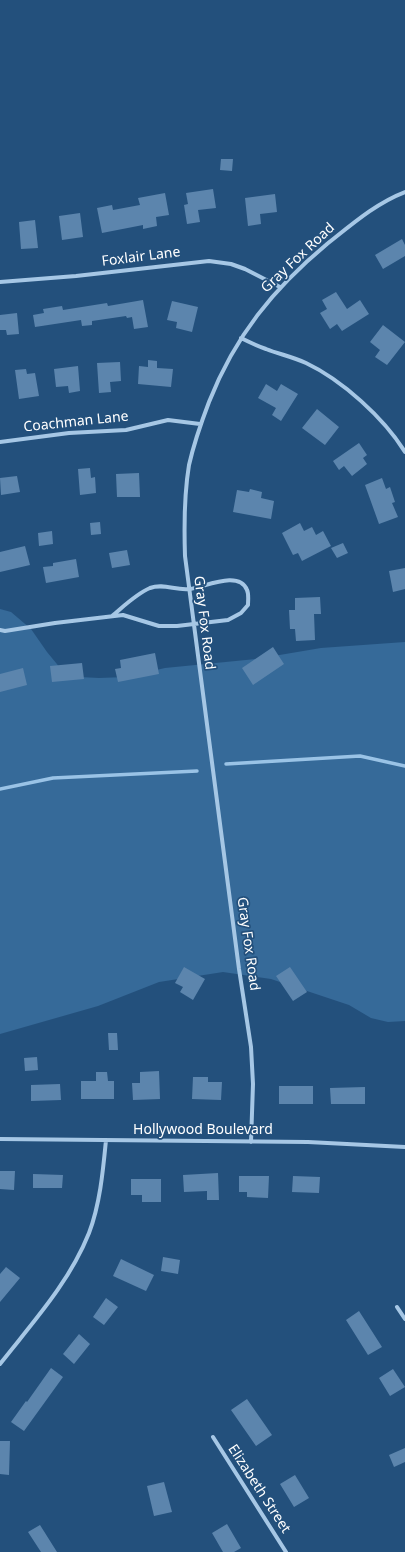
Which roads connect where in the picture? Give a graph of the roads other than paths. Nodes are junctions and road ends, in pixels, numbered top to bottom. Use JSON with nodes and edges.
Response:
{"nodes":[{"id":1,"x":405,"y":192,"type":"edge"},
{"id":2,"x":0,"y":282,"type":"edge"},
{"id":3,"x":280,"y":287,"type":"junction"},
{"id":4,"x":241,"y":338,"type":"junction"},
{"id":5,"x":200,"y":424,"type":"junction"},
{"id":6,"x":0,"y":442,"type":"edge"},
{"id":7,"x":405,"y":452,"type":"edge"},
{"id":8,"x":189,"y":589,"type":"junction"},
{"id":9,"x":112,"y":616,"type":"junction"},
{"id":10,"x":193,"y":624,"type":"junction"},
{"id":11,"x":0,"y":630,"type":"edge"},
{"id":12,"x":0,"y":1139,"type":"edge"},
{"id":13,"x":106,"y":1140,"type":"junction"},
{"id":14,"x":251,"y":1142,"type":"junction"},
{"id":15,"x":405,"y":1147,"type":"edge"},
{"id":16,"x":397,"y":1307,"type":"dead end"},
{"id":17,"x":405,"y":1319,"type":"edge"},
{"id":18,"x":0,"y":1364,"type":"edge"},
{"id":19,"x":213,"y":1437,"type":"dead end"},
{"id":20,"x":286,"y":1552,"type":"edge"}],
"edges":[{"from":1,"to":3,"type":"street","name":"Gray Fox Road"},
{"from":2,"to":3,"type":"street","name":"Foxlair Lane"},
{"from":3,"to":4,"type":"street","name":"Gray Fox Road"},
{"from":4,"to":5,"type":"street","name":"Gray Fox Road"},
{"from":4,"to":7,"type":"street"},
{"from":5,"to":6,"type":"street","name":"Coachman Lane"},
{"from":5,"to":8,"type":"street","name":"Gray Fox Road"},
{"from":8,"to":9,"type":"street"},
{"from":8,"to":10,"type":"street","name":"Gray Fox Road"},
{"from":8,"to":10,"type":"street"},
{"from":9,"to":10,"type":"street"},
{"from":9,"to":11,"type":"street"},
{"from":10,"to":14,"type":"street","name":"Gray Fox Road"},
{"from":12,"to":13,"type":"street","name":"Hollywood Boulevard"},
{"from":13,"to":14,"type":"street","name":"Hollywood Boulevard"},
{"from":13,"to":18,"type":"street"},
{"from":14,"to":15,"type":"street","name":"Hollywood Boulevard"},
{"from":16,"to":17,"type":"street"},
{"from":19,"to":20,"type":"street","name":"Elizabeth Street"}]}
